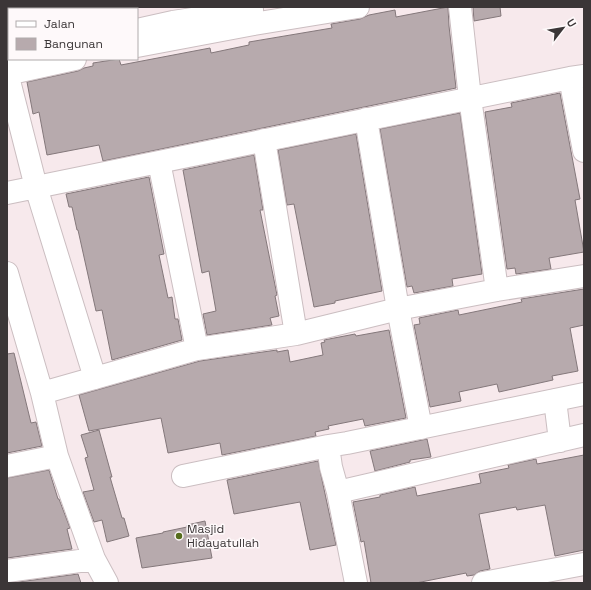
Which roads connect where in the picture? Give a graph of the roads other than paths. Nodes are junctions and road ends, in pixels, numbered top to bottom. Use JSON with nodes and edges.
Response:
{"nodes":[{"id":1,"x":267,"y":7,"type":"edge"},
{"id":2,"x":358,"y":7,"type":"edge"},
{"id":3,"x":460,"y":7,"type":"edge"},
{"id":4,"x":234,"y":20,"type":"junction"},
{"id":5,"x":138,"y":30,"type":"edge"},
{"id":6,"x":138,"y":46,"type":"edge"},
{"id":7,"x":70,"y":60,"type":"edge"},
{"id":8,"x":7,"y":74,"type":"edge"},
{"id":9,"x":577,"y":77,"type":"edge"},
{"id":10,"x":470,"y":98,"type":"junction"},
{"id":11,"x":366,"y":119,"type":"junction"},
{"id":12,"x":264,"y":140,"type":"junction"},
{"id":13,"x":584,"y":151,"type":"edge"},
{"id":14,"x":159,"y":162,"type":"junction"},
{"id":15,"x":36,"y":187,"type":"junction"},
{"id":16,"x":7,"y":193,"type":"edge"},
{"id":17,"x":7,"y":273,"type":"edge"},
{"id":18,"x":584,"y":276,"type":"edge"},
{"id":19,"x":497,"y":290,"type":"junction"},
{"id":20,"x":398,"y":309,"type":"junction"},
{"id":21,"x":296,"y":334,"type":"junction"},
{"id":22,"x":197,"y":349,"type":"junction"},
{"id":23,"x":95,"y":378,"type":"junction"},
{"id":24,"x":42,"y":393,"type":"junction"},
{"id":25,"x":584,"y":394,"type":"edge"},
{"id":26,"x":555,"y":400,"type":"junction"},
{"id":27,"x":421,"y":428,"type":"junction"},
{"id":28,"x":584,"y":435,"type":"edge"},
{"id":29,"x":560,"y":441,"type":"junction"},
{"id":30,"x":328,"y":446,"type":"junction"},
{"id":31,"x":58,"y":456,"type":"junction"},
{"id":32,"x":7,"y":466,"type":"edge"},
{"id":33,"x":183,"y":476,"type":"dead end"},
{"id":34,"x":338,"y":492,"type":"junction"},
{"id":35,"x":94,"y":559,"type":"junction"},
{"id":36,"x":584,"y":564,"type":"edge"},
{"id":37,"x":7,"y":571,"type":"edge"},
{"id":38,"x":107,"y":583,"type":"edge"},
{"id":39,"x":356,"y":583,"type":"edge"},
{"id":40,"x":483,"y":583,"type":"edge"}],
"edges":[{"from":1,"to":4,"type":"street"},
{"from":2,"to":4,"type":"street"},
{"from":3,"to":10,"type":"street"},
{"from":4,"to":5,"type":"street"},
{"from":4,"to":6,"type":"street"},
{"from":7,"to":8,"type":"street"},
{"from":8,"to":15,"type":"street"},
{"from":9,"to":10,"type":"street"},
{"from":9,"to":13,"type":"street"},
{"from":10,"to":11,"type":"street"},
{"from":10,"to":19,"type":"street"},
{"from":11,"to":12,"type":"street"},
{"from":11,"to":20,"type":"street"},
{"from":12,"to":14,"type":"street"},
{"from":12,"to":21,"type":"street"},
{"from":14,"to":15,"type":"street"},
{"from":14,"to":22,"type":"street"},
{"from":15,"to":16,"type":"street"},
{"from":15,"to":23,"type":"street"},
{"from":17,"to":24,"type":"street"},
{"from":18,"to":19,"type":"street"},
{"from":19,"to":20,"type":"street"},
{"from":20,"to":21,"type":"street"},
{"from":20,"to":27,"type":"street"},
{"from":21,"to":22,"type":"street"},
{"from":22,"to":23,"type":"street"},
{"from":23,"to":24,"type":"street"},
{"from":24,"to":31,"type":"street"},
{"from":25,"to":26,"type":"street"},
{"from":26,"to":27,"type":"street"},
{"from":26,"to":29,"type":"street"},
{"from":27,"to":30,"type":"street"},
{"from":28,"to":29,"type":"street"},
{"from":29,"to":34,"type":"street"},
{"from":30,"to":33,"type":"street"},
{"from":30,"to":34,"type":"street"},
{"from":31,"to":32,"type":"street"},
{"from":31,"to":35,"type":"street"},
{"from":34,"to":39,"type":"street"},
{"from":35,"to":37,"type":"street"},
{"from":35,"to":38,"type":"street"},
{"from":36,"to":40,"type":"street"}]}
